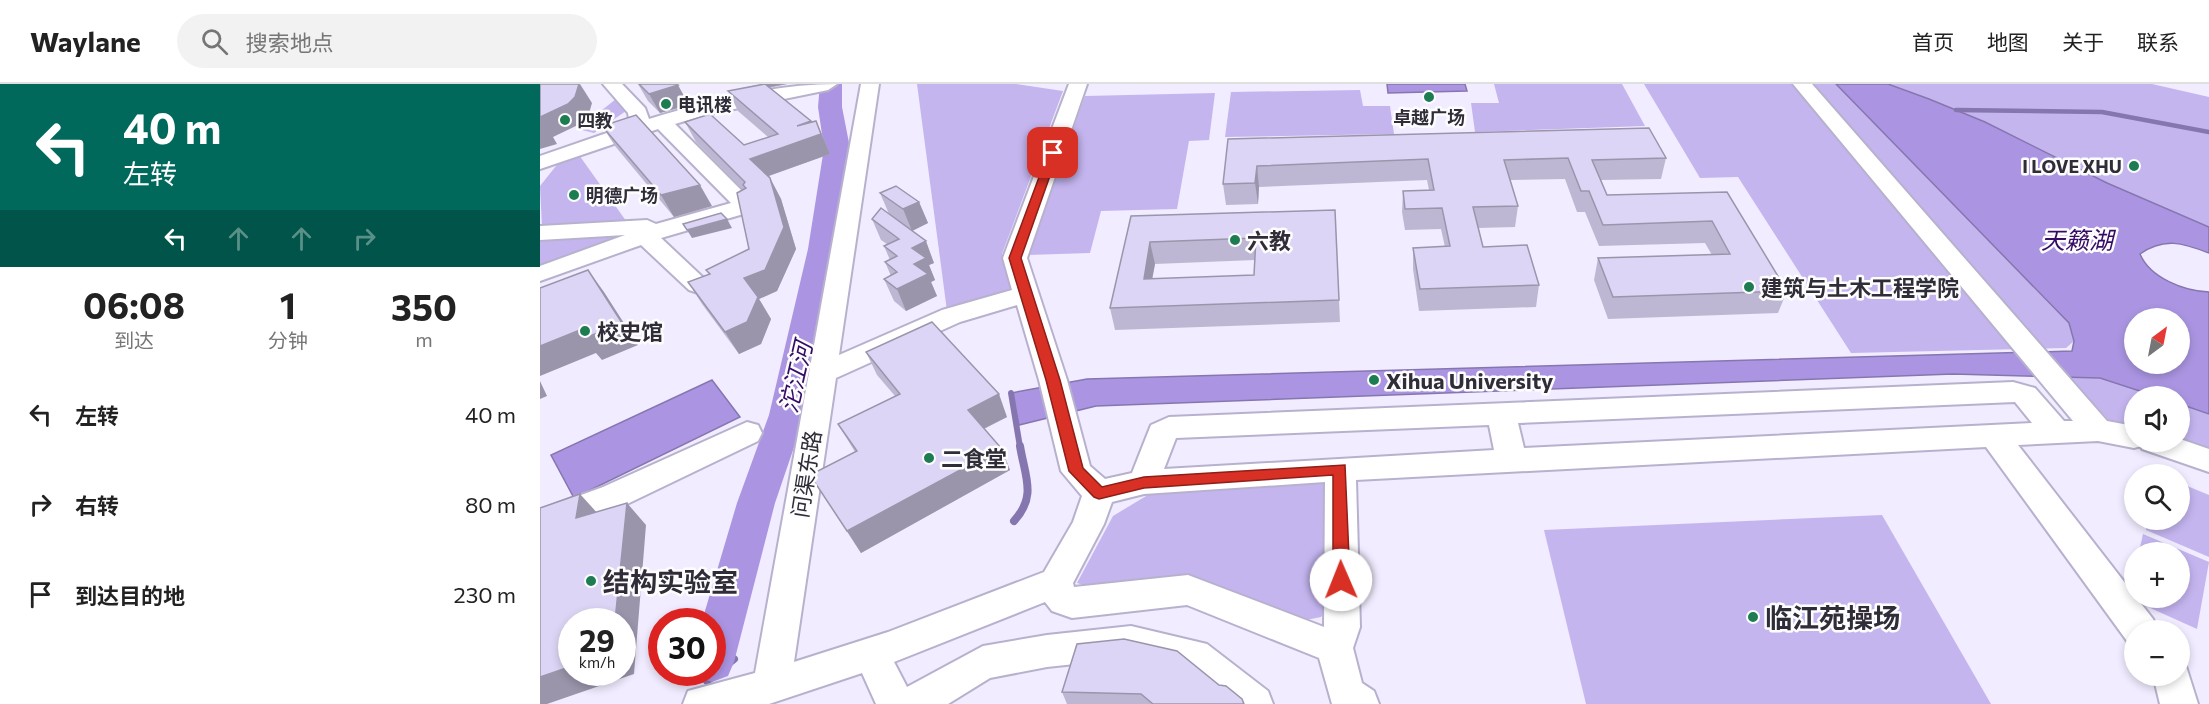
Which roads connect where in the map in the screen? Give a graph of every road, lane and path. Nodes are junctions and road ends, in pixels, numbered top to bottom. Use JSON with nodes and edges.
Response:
{"nodes":[{"id":1,"x":612,"y":84,"type":"edge"},
{"id":2,"x":870,"y":84,"type":"edge"},
{"id":3,"x":1078,"y":84,"type":"edge"},
{"id":4,"x":1802,"y":84,"type":"edge"},
{"id":5,"x":822,"y":85,"type":"edge"},
{"id":6,"x":740,"y":93,"type":"edge"},
{"id":7,"x":661,"y":122,"type":"junction"},
{"id":8,"x":640,"y":128,"type":"junction"},
{"id":9,"x":540,"y":163,"type":"edge"},
{"id":10,"x":656,"y":232,"type":"junction"},
{"id":11,"x":540,"y":233,"type":"edge"},
{"id":12,"x":540,"y":275,"type":"edge"},
{"id":13,"x":698,"y":285,"type":"edge"},
{"id":14,"x":1020,"y":296,"type":"dead end"},
{"id":15,"x":552,"y":298,"type":"edge"},
{"id":16,"x":822,"y":373,"type":"junction"},
{"id":17,"x":1501,"y":415,"type":"junction"},
{"id":18,"x":2098,"y":430,"type":"junction"},
{"id":19,"x":747,"y":432,"type":"dead end"},
{"id":20,"x":2056,"y":432,"type":"junction"},
{"id":21,"x":2124,"y":435,"type":"edge"},
{"id":22,"x":1995,"y":437,"type":"junction"},
{"id":23,"x":2184,"y":452,"type":"edge"},
{"id":24,"x":2209,"y":461,"type":"edge"},
{"id":25,"x":1512,"y":462,"type":"junction"},
{"id":26,"x":1340,"y":469,"type":"junction"},
{"id":27,"x":1144,"y":482,"type":"junction"},
{"id":28,"x":1099,"y":493,"type":"junction"},
{"id":29,"x":540,"y":523,"type":"edge"},
{"id":30,"x":1056,"y":582,"type":"junction"},
{"id":31,"x":2132,"y":620,"type":"edge"},
{"id":32,"x":1335,"y":648,"type":"junction"},
{"id":33,"x":871,"y":654,"type":"junction"},
{"id":34,"x":771,"y":686,"type":"junction"},
{"id":35,"x":2175,"y":686,"type":"edge"},
{"id":36,"x":715,"y":701,"type":"edge"},
{"id":37,"x":896,"y":704,"type":"edge"},
{"id":38,"x":914,"y":704,"type":"edge"},
{"id":39,"x":1254,"y":704,"type":"edge"},
{"id":40,"x":1360,"y":704,"type":"edge"},
{"id":41,"x":2179,"y":704,"type":"edge"}],
"edges":[{"from":1,"to":8,"type":"street"},
{"from":2,"to":16,"type":"street","name":"问渠东路"},
{"from":3,"to":28,"type":"street"},
{"from":4,"to":18,"type":"street"},
{"from":5,"to":6,"type":"street"},
{"from":6,"to":7,"type":"street"},
{"from":7,"to":8,"type":"street"},
{"from":7,"to":10,"type":"street"},
{"from":8,"to":9,"type":"street"},
{"from":10,"to":11,"type":"street"},
{"from":10,"to":12,"type":"street"},
{"from":10,"to":13,"type":"street"},
{"from":12,"to":15,"type":"street"},
{"from":14,"to":16,"type":"street"},
{"from":16,"to":34,"type":"street","name":"问渠东路"},
{"from":17,"to":20,"type":"street"},
{"from":17,"to":25,"type":"street"},
{"from":17,"to":27,"type":"street"},
{"from":18,"to":20,"type":"street"},
{"from":18,"to":21,"type":"street"},
{"from":19,"to":29,"type":"street"},
{"from":20,"to":22,"type":"street"},
{"from":22,"to":25,"type":"street"},
{"from":22,"to":31,"type":"street"},
{"from":23,"to":24,"type":"street"},
{"from":25,"to":26,"type":"street"},
{"from":26,"to":27,"type":"street"},
{"from":26,"to":32,"type":"street"},
{"from":27,"to":28,"type":"street"},
{"from":28,"to":30,"type":"street"},
{"from":30,"to":32,"type":"street"},
{"from":30,"to":33,"type":"street"},
{"from":32,"to":40,"type":"street"},
{"from":33,"to":34,"type":"street"},
{"from":33,"to":37,"type":"street"},
{"from":34,"to":36,"type":"street"},
{"from":35,"to":41,"type":"street"},
{"from":38,"to":39,"type":"street"}]}
